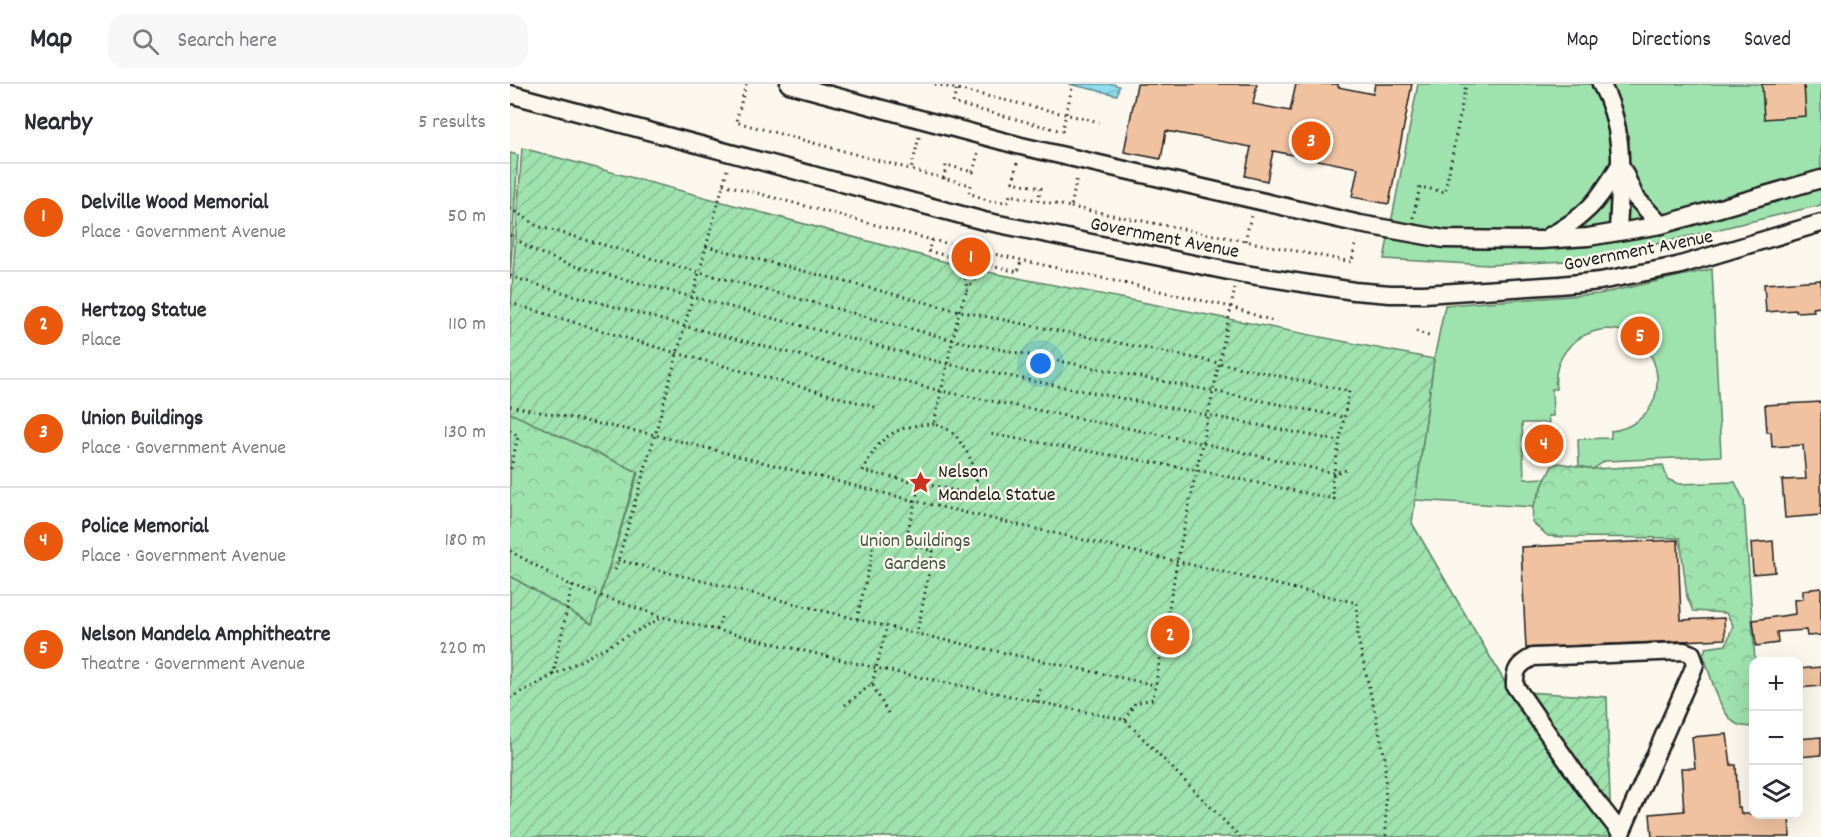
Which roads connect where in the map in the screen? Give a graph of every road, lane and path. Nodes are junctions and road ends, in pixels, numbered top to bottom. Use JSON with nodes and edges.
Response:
{"nodes":[{"id":1,"x":746,"y":84,"type":"edge"},
{"id":2,"x":789,"y":84,"type":"edge"},
{"id":3,"x":935,"y":84,"type":"edge"},
{"id":4,"x":1073,"y":84,"type":"edge"},
{"id":5,"x":1466,"y":84,"type":"edge"},
{"id":6,"x":1601,"y":84,"type":"edge"},
{"id":7,"x":957,"y":86,"type":"edge"},
{"id":8,"x":510,"y":94,"type":"edge"},
{"id":9,"x":1066,"y":115,"type":"junction"},
{"id":10,"x":1008,"y":117,"type":"junction"},
{"id":11,"x":1007,"y":122,"type":"dead end"},
{"id":12,"x":1099,"y":122,"type":"dead end"},
{"id":13,"x":919,"y":137,"type":"dead end"},
{"id":14,"x":1021,"y":146,"type":"junction"},
{"id":15,"x":978,"y":153,"type":"dead end"},
{"id":16,"x":731,"y":154,"type":"junction"},
{"id":17,"x":1621,"y":163,"type":"junction"},
{"id":18,"x":911,"y":170,"type":"junction"},
{"id":19,"x":1078,"y":176,"type":"dead end"},
{"id":20,"x":944,"y":179,"type":"junction"},
{"id":21,"x":1821,"y":179,"type":"edge"},
{"id":22,"x":723,"y":184,"type":"junction"},
{"id":23,"x":1038,"y":200,"type":"junction"},
{"id":24,"x":1254,"y":200,"type":"junction"},
{"id":25,"x":1071,"y":207,"type":"junction"},
{"id":26,"x":510,"y":208,"type":"edge"},
{"id":27,"x":1821,"y":223,"type":"edge"},
{"id":28,"x":1359,"y":224,"type":"junction"},
{"id":29,"x":1661,"y":225,"type":"junction"},
{"id":30,"x":1618,"y":232,"type":"junction"},
{"id":31,"x":1410,"y":234,"type":"junction"},
{"id":32,"x":510,"y":235,"type":"edge"},
{"id":33,"x":932,"y":240,"type":"junction"},
{"id":34,"x":1541,"y":240,"type":"junction"},
{"id":35,"x":1245,"y":241,"type":"junction"},
{"id":36,"x":706,"y":246,"type":"junction"},
{"id":37,"x":1021,"y":261,"type":"junction"},
{"id":38,"x":699,"y":272,"type":"junction"},
{"id":39,"x":1238,"y":273,"type":"junction"},
{"id":40,"x":510,"y":276,"type":"edge"},
{"id":41,"x":967,"y":290,"type":"junction"},
{"id":42,"x":692,"y":296,"type":"junction"},
{"id":43,"x":510,"y":303,"type":"edge"},
{"id":44,"x":1231,"y":307,"type":"junction"},
{"id":45,"x":959,"y":311,"type":"junction"},
{"id":46,"x":1276,"y":322,"type":"dead end"},
{"id":47,"x":684,"y":326,"type":"junction"},
{"id":48,"x":1416,"y":331,"type":"dead end"},
{"id":49,"x":1431,"y":337,"type":"dead end"},
{"id":50,"x":952,"y":340,"type":"junction"},
{"id":51,"x":676,"y":353,"type":"junction"},
{"id":52,"x":1219,"y":363,"type":"junction"},
{"id":53,"x":947,"y":364,"type":"junction"},
{"id":54,"x":1213,"y":390,"type":"junction"},
{"id":55,"x":941,"y":392,"type":"junction"},
{"id":56,"x":510,"y":406,"type":"edge"},
{"id":57,"x":875,"y":407,"type":"dead end"},
{"id":58,"x":1208,"y":415,"type":"junction"},
{"id":59,"x":1344,"y":417,"type":"junction"},
{"id":60,"x":934,"y":424,"type":"junction"},
{"id":61,"x":510,"y":430,"type":"edge"},
{"id":62,"x":990,"y":434,"type":"dead end"},
{"id":63,"x":655,"y":435,"type":"junction"},
{"id":64,"x":1340,"y":441,"type":"junction"},
{"id":65,"x":1202,"y":443,"type":"junction"},
{"id":66,"x":1196,"y":470,"type":"junction"},
{"id":67,"x":1346,"y":470,"type":"dead end"},
{"id":68,"x":510,"y":472,"type":"edge"},
{"id":69,"x":1334,"y":473,"type":"junction"},
{"id":70,"x":920,"y":482,"type":"junction"},
{"id":71,"x":915,"y":501,"type":"junction"},
{"id":72,"x":905,"y":542,"type":"junction"},
{"id":73,"x":510,"y":551,"type":"edge"},
{"id":74,"x":618,"y":560,"type":"junction"},
{"id":75,"x":1177,"y":562,"type":"junction"},
{"id":76,"x":615,"y":570,"type":"dead end"},
{"id":77,"x":572,"y":586,"type":"junction"},
{"id":78,"x":722,"y":615,"type":"dead end"},
{"id":79,"x":663,"y":617,"type":"junction"},
{"id":80,"x":857,"y":619,"type":"junction"},
{"id":81,"x":887,"y":626,"type":"junction"},
{"id":82,"x":717,"y":630,"type":"junction"},
{"id":83,"x":917,"y":633,"type":"junction"},
{"id":84,"x":876,"y":668,"type":"junction"},
{"id":85,"x":553,"y":676,"type":"junction"},
{"id":86,"x":872,"y":684,"type":"junction"},
{"id":87,"x":1155,"y":685,"type":"junction"},
{"id":88,"x":1040,"y":689,"type":"dead end"},
{"id":89,"x":510,"y":698,"type":"edge"},
{"id":90,"x":1036,"y":702,"type":"junction"},
{"id":91,"x":845,"y":705,"type":"dead end"},
{"id":92,"x":889,"y":715,"type":"dead end"},
{"id":93,"x":1125,"y":720,"type":"junction"},
{"id":94,"x":1621,"y":835,"type":"edge"},
{"id":95,"x":1240,"y":837,"type":"edge"},
{"id":96,"x":1386,"y":837,"type":"edge"}],
"edges":[{"from":1,"to":18,"type":"path"},
{"from":2,"to":14,"type":"street","name":"Government Avenue"},
{"from":3,"to":7,"type":"path"},
{"from":4,"to":9,"type":"path"},
{"from":5,"to":31,"type":"path"},
{"from":6,"to":17,"type":"street"},
{"from":7,"to":9,"type":"path"},
{"from":7,"to":10,"type":"path"},
{"from":8,"to":16,"type":"street","name":"Government Avenue"},
{"from":9,"to":10,"type":"path"},
{"from":9,"to":12,"type":"path"},
{"from":10,"to":11,"type":"path"},
{"from":13,"to":18,"type":"path"},
{"from":14,"to":23,"type":"path"},
{"from":14,"to":24,"type":"street","name":"Government Avenue"},
{"from":15,"to":20,"type":"path"},
{"from":16,"to":22,"type":"path"},
{"from":16,"to":39,"type":"street","name":"Government Avenue"},
{"from":17,"to":29,"type":"street"},
{"from":17,"to":30,"type":"street"},
{"from":17,"to":34,"type":"street"},
{"from":18,"to":20,"type":"path"},
{"from":19,"to":25,"type":"path"},
{"from":20,"to":23,"type":"path"},
{"from":21,"to":29,"type":"street","name":"Government Avenue"},
{"from":22,"to":33,"type":"path"},
{"from":22,"to":36,"type":"path"},
{"from":23,"to":25,"type":"path"},
{"from":24,"to":28,"type":"street","name":"Government Avenue"},
{"from":24,"to":35,"type":"path"},
{"from":25,"to":35,"type":"path"},
{"from":26,"to":38,"type":"path"},
{"from":27,"to":39,"type":"street","name":"Government Avenue"},
{"from":28,"to":31,"type":"street","name":"Government Avenue"},
{"from":28,"to":35,"type":"path"},
{"from":29,"to":30,"type":"street","name":"Government Avenue"},
{"from":30,"to":34,"type":"street","name":"Government Avenue"},
{"from":31,"to":34,"type":"street","name":"Government Avenue"},
{"from":32,"to":42,"type":"path"},
{"from":33,"to":37,"type":"path"},
{"from":33,"to":41,"type":"path"},
{"from":36,"to":38,"type":"path"},
{"from":36,"to":45,"type":"path"},
{"from":37,"to":41,"type":"path"},
{"from":37,"to":44,"type":"path"},
{"from":38,"to":42,"type":"path"},
{"from":38,"to":50,"type":"path"},
{"from":39,"to":44,"type":"path"},
{"from":40,"to":47,"type":"path"},
{"from":41,"to":45,"type":"path"},
{"from":42,"to":47,"type":"path"},
{"from":42,"to":53,"type":"path"},
{"from":43,"to":51,"type":"path"},
{"from":44,"to":46,"type":"path"},
{"from":44,"to":52,"type":"path"},
{"from":45,"to":50,"type":"path"},
{"from":45,"to":52,"type":"path"},
{"from":47,"to":51,"type":"path"},
{"from":47,"to":55,"type":"path"},
{"from":48,"to":49,"type":"path"},
{"from":50,"to":53,"type":"path"},
{"from":50,"to":54,"type":"path"},
{"from":51,"to":57,"type":"path"},
{"from":51,"to":63,"type":"path"},
{"from":52,"to":54,"type":"path"},
{"from":52,"to":59,"type":"path"},
{"from":53,"to":55,"type":"path"},
{"from":53,"to":58,"type":"path"},
{"from":54,"to":58,"type":"path"},
{"from":54,"to":59,"type":"path"},
{"from":55,"to":60,"type":"path"},
{"from":55,"to":65,"type":"path"},
{"from":56,"to":63,"type":"path"},
{"from":58,"to":64,"type":"path"},
{"from":58,"to":65,"type":"path"},
{"from":59,"to":64,"type":"path"},
{"from":60,"to":70,"type":"path"},
{"from":60,"to":70,"type":"path"},
{"from":61,"to":68,"type":"path"},
{"from":62,"to":66,"type":"path"},
{"from":63,"to":71,"type":"path"},
{"from":63,"to":74,"type":"path"},
{"from":64,"to":69,"type":"path"},
{"from":65,"to":66,"type":"path"},
{"from":65,"to":69,"type":"path"},
{"from":66,"to":69,"type":"path"},
{"from":66,"to":75,"type":"path"},
{"from":67,"to":69,"type":"path"},
{"from":70,"to":71,"type":"path"},
{"from":71,"to":72,"type":"path"},
{"from":71,"to":75,"type":"path"},
{"from":72,"to":80,"type":"path"},
{"from":72,"to":83,"type":"path"},
{"from":73,"to":77,"type":"path"},
{"from":74,"to":76,"type":"path"},
{"from":74,"to":80,"type":"path"},
{"from":75,"to":87,"type":"path"},
{"from":75,"to":96,"type":"path"},
{"from":77,"to":79,"type":"path"},
{"from":77,"to":85,"type":"path"},
{"from":78,"to":82,"type":"path"},
{"from":79,"to":82,"type":"path"},
{"from":79,"to":85,"type":"path"},
{"from":80,"to":81,"type":"path"},
{"from":81,"to":83,"type":"path"},
{"from":81,"to":84,"type":"path"},
{"from":82,"to":84,"type":"path"},
{"from":83,"to":87,"type":"path"},
{"from":84,"to":86,"type":"path"},
{"from":84,"to":90,"type":"path"},
{"from":85,"to":89,"type":"path"},
{"from":86,"to":91,"type":"path"},
{"from":86,"to":92,"type":"path"},
{"from":87,"to":93,"type":"path"},
{"from":88,"to":90,"type":"path"},
{"from":90,"to":93,"type":"path"},
{"from":93,"to":95,"type":"path"},
{"from":94,"to":94,"type":"street"}]}
